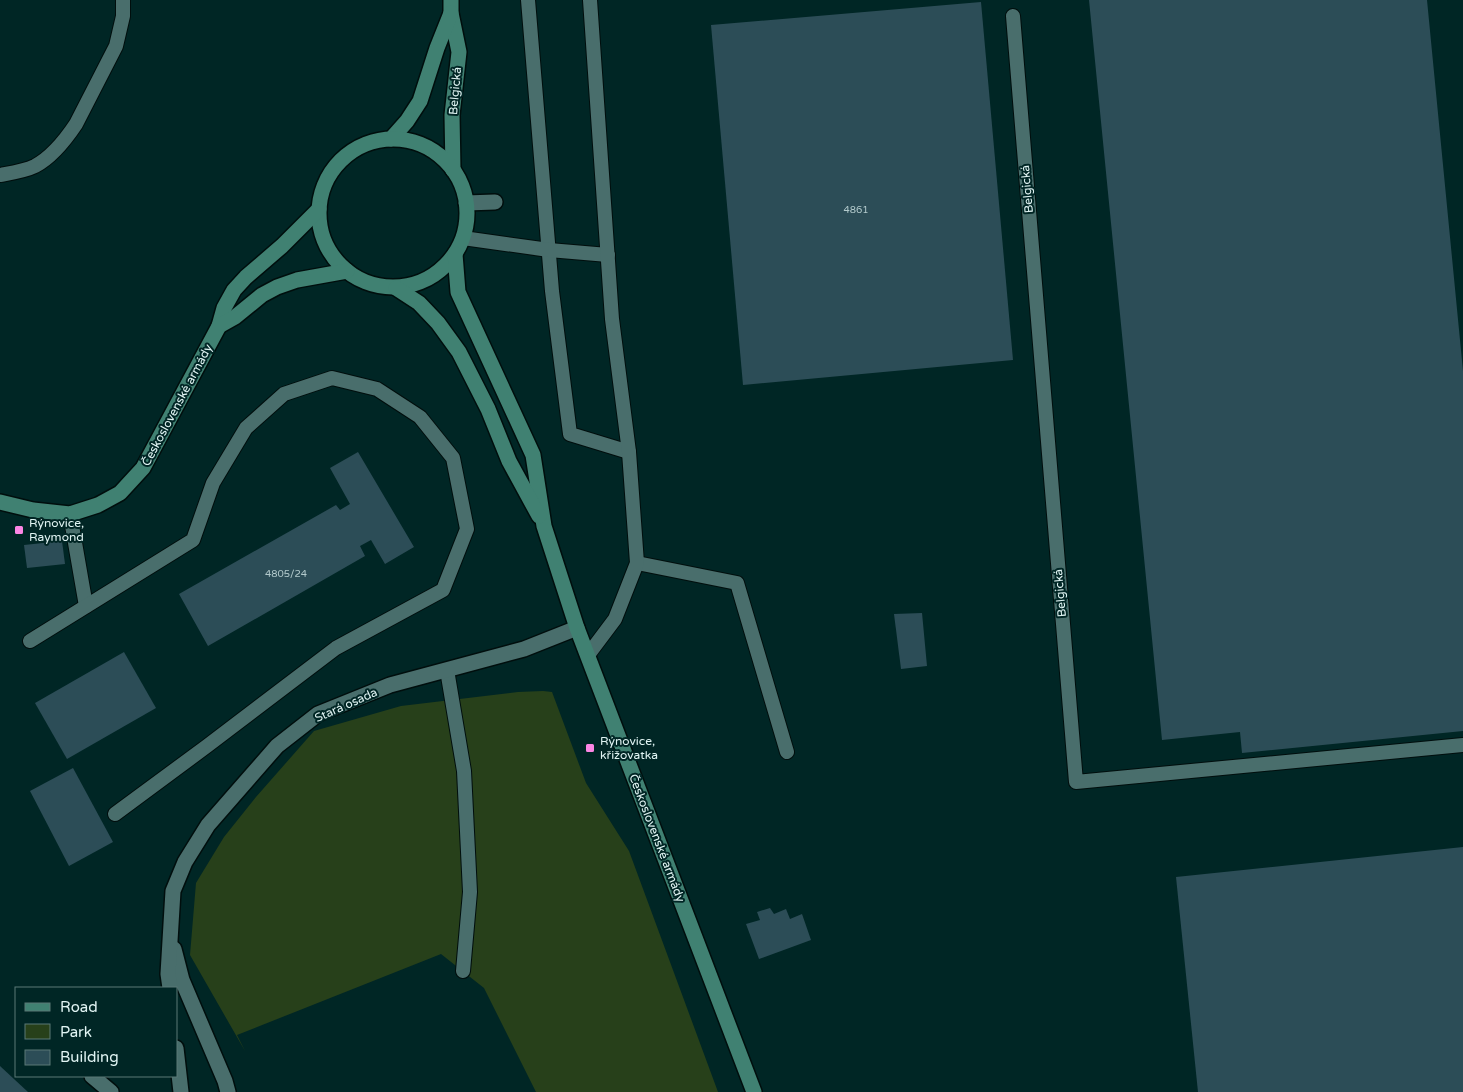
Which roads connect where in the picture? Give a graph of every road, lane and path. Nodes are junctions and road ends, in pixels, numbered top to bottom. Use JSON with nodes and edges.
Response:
{"nodes":[{"id":1,"x":123,"y":0,"type":"edge"},
{"id":2,"x":528,"y":0,"type":"edge"},
{"id":3,"x":590,"y":0,"type":"edge"},
{"id":4,"x":451,"y":6,"type":"edge"},
{"id":5,"x":1013,"y":16,"type":"dead end"},
{"id":6,"x":391,"y":139,"type":"junction"},
{"id":7,"x":453,"y":170,"type":"junction"},
{"id":8,"x":0,"y":175,"type":"edge"},
{"id":9,"x":495,"y":202,"type":"dead end"},
{"id":10,"x":466,"y":203,"type":"junction"},
{"id":11,"x":319,"y":209,"type":"junction"},
{"id":12,"x":463,"y":238,"type":"junction"},
{"id":13,"x":549,"y":250,"type":"junction"},
{"id":14,"x":455,"y":254,"type":"junction"},
{"id":15,"x":608,"y":254,"type":"junction"},
{"id":16,"x":346,"y":271,"type":"junction"},
{"id":17,"x":396,"y":288,"type":"junction"},
{"id":18,"x":219,"y":326,"type":"junction"},
{"id":19,"x":629,"y":452,"type":"junction"},
{"id":20,"x":0,"y":502,"type":"edge"},
{"id":21,"x":70,"y":514,"type":"junction"},
{"id":22,"x":544,"y":526,"type":"junction"},
{"id":23,"x":637,"y":563,"type":"junction"},
{"id":24,"x":86,"y":606,"type":"junction"},
{"id":25,"x":577,"y":628,"type":"junction"},
{"id":26,"x":30,"y":641,"type":"dead end"},
{"id":27,"x":588,"y":655,"type":"junction"},
{"id":28,"x":447,"y":670,"type":"junction"},
{"id":29,"x":1463,"y":745,"type":"edge"},
{"id":30,"x":787,"y":752,"type":"dead end"},
{"id":31,"x":115,"y":814,"type":"dead end"},
{"id":32,"x":170,"y":934,"type":"junction"},
{"id":33,"x":462,"y":970,"type":"dead end"},
{"id":34,"x":170,"y":987,"type":"edge"},
{"id":35,"x":178,"y":1066,"type":"edge"},
{"id":36,"x":93,"y":1077,"type":"edge"},
{"id":37,"x":111,"y":1092,"type":"edge"},
{"id":38,"x":181,"y":1092,"type":"edge"},
{"id":39,"x":228,"y":1092,"type":"edge"},
{"id":40,"x":754,"y":1092,"type":"edge"}],
"edges":[{"from":1,"to":8,"type":"lane"},
{"from":2,"to":13,"type":"lane"},
{"from":3,"to":15,"type":"lane"},
{"from":4,"to":6,"type":"street","name":"Belgická"},
{"from":4,"to":7,"type":"street","name":"Belgická"},
{"from":5,"to":29,"type":"lane","name":"Belgická"},
{"from":6,"to":7,"type":"street"},
{"from":6,"to":11,"type":"street"},
{"from":7,"to":10,"type":"street"},
{"from":9,"to":10,"type":"street"},
{"from":10,"to":12,"type":"street"},
{"from":11,"to":16,"type":"street"},
{"from":11,"to":18,"type":"street","name":"Československé armády"},
{"from":12,"to":13,"type":"lane"},
{"from":12,"to":14,"type":"street"},
{"from":13,"to":15,"type":"lane"},
{"from":13,"to":19,"type":"lane"},
{"from":14,"to":17,"type":"street"},
{"from":14,"to":22,"type":"street","name":"Československé armády"},
{"from":15,"to":19,"type":"lane"},
{"from":16,"to":17,"type":"street"},
{"from":16,"to":18,"type":"street"},
{"from":17,"to":22,"type":"street","name":"Československé armády"},
{"from":18,"to":21,"type":"street","name":"Československé armády"},
{"from":19,"to":23,"type":"lane"},
{"from":20,"to":21,"type":"street","name":"Československé armády"},
{"from":21,"to":24,"type":"lane"},
{"from":22,"to":25,"type":"street","name":"Československé armády"},
{"from":23,"to":27,"type":"lane"},
{"from":23,"to":30,"type":"lane"},
{"from":24,"to":26,"type":"lane"},
{"from":24,"to":31,"type":"lane"},
{"from":25,"to":27,"type":"street","name":"Československé armády"},
{"from":25,"to":28,"type":"street","name":"Stará osada"},
{"from":27,"to":40,"type":"street","name":"Československé armády"},
{"from":28,"to":32,"type":"street","name":"Stará osada"},
{"from":28,"to":33,"type":"lane"},
{"from":32,"to":34,"type":"street","name":"Stará osada"},
{"from":32,"to":39,"type":"street","name":"Stará osada"},
{"from":35,"to":38,"type":"street"},
{"from":36,"to":37,"type":"street"}]}
